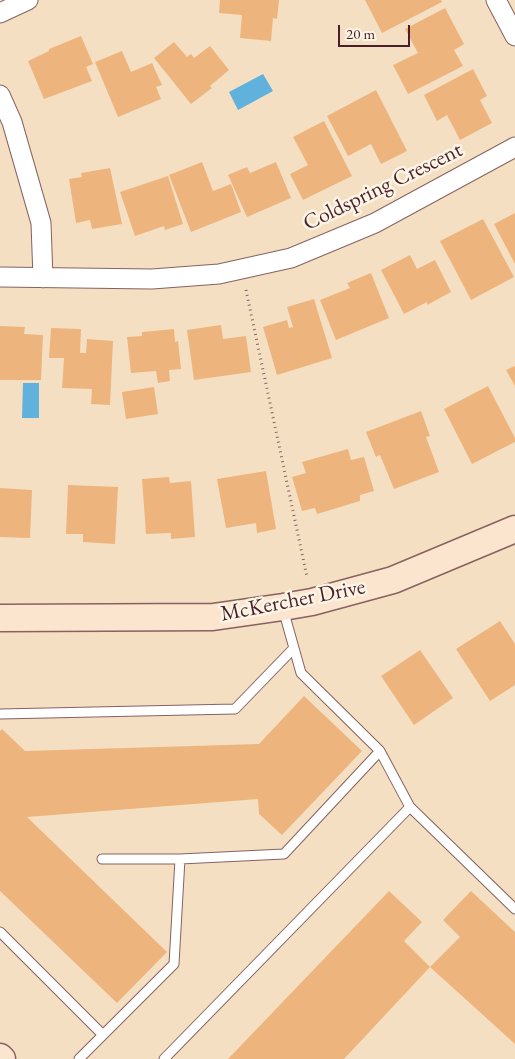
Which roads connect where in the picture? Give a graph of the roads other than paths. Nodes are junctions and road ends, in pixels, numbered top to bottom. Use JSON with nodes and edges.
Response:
{"nodes":[{"id":1,"x":28,"y":0,"type":"edge"},
{"id":2,"x":496,"y":0,"type":"edge"},
{"id":3,"x":0,"y":13,"type":"edge"},
{"id":4,"x":515,"y":36,"type":"edge"},
{"id":5,"x":0,"y":96,"type":"edge"},
{"id":6,"x":515,"y":147,"type":"edge"},
{"id":7,"x":0,"y":277,"type":"edge"},
{"id":8,"x":43,"y":278,"type":"junction"},
{"id":9,"x":515,"y":529,"type":"edge"},
{"id":10,"x":283,"y":607,"type":"junction"},
{"id":11,"x":0,"y":618,"type":"edge"},
{"id":12,"x":294,"y":648,"type":"junction"},
{"id":13,"x":0,"y":714,"type":"edge"},
{"id":14,"x":380,"y":751,"type":"junction"},
{"id":15,"x":410,"y":808,"type":"junction"},
{"id":16,"x":102,"y":859,"type":"dead end"},
{"id":17,"x":180,"y":859,"type":"junction"},
{"id":18,"x":515,"y":909,"type":"edge"},
{"id":19,"x":0,"y":932,"type":"edge"},
{"id":20,"x":104,"y":1034,"type":"junction"},
{"id":21,"x":79,"y":1059,"type":"edge"},
{"id":22,"x":164,"y":1059,"type":"edge"}],
"edges":[{"from":1,"to":3,"type":"street"},
{"from":2,"to":4,"type":"street"},
{"from":5,"to":8,"type":"street"},
{"from":6,"to":8,"type":"street","name":"Coldspring Crescent"},
{"from":7,"to":8,"type":"street","name":"Coldspring Crescent"},
{"from":9,"to":10,"type":"street","name":"McKercher Drive"},
{"from":10,"to":11,"type":"street","name":"McKercher Drive"},
{"from":10,"to":12,"type":"lane"},
{"from":12,"to":13,"type":"lane"},
{"from":12,"to":14,"type":"lane"},
{"from":14,"to":15,"type":"lane"},
{"from":14,"to":17,"type":"lane"},
{"from":15,"to":18,"type":"lane"},
{"from":15,"to":22,"type":"lane"},
{"from":16,"to":17,"type":"lane"},
{"from":17,"to":20,"type":"lane"},
{"from":19,"to":20,"type":"lane"},
{"from":20,"to":21,"type":"lane"}]}
